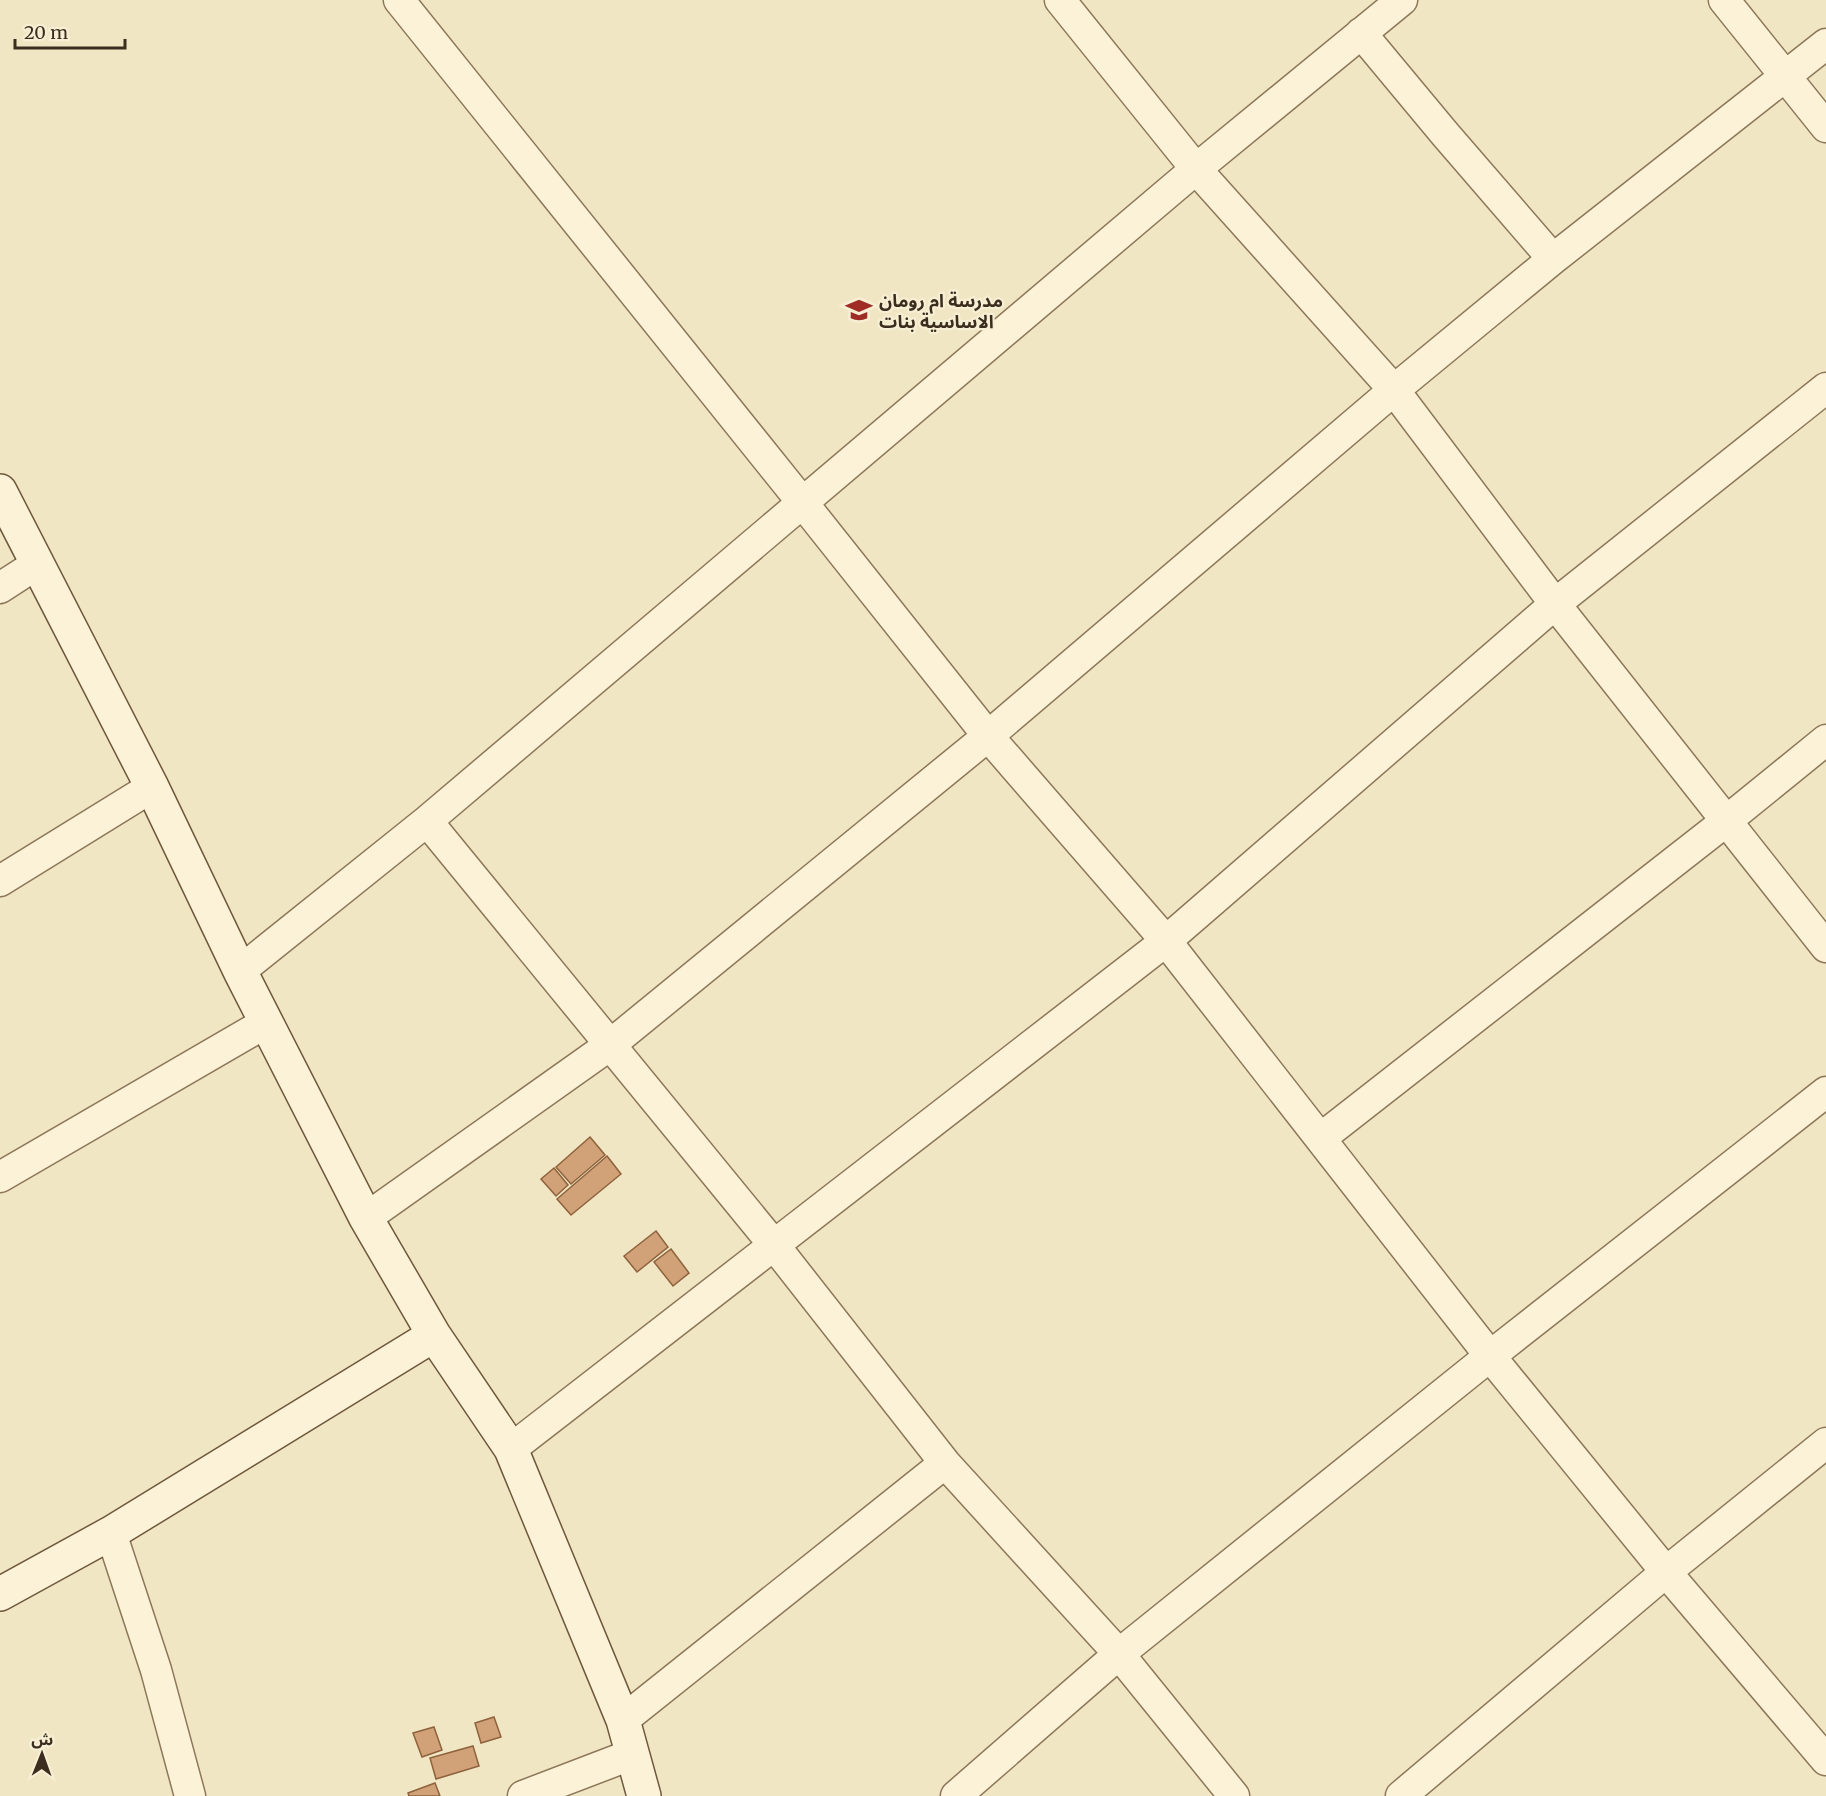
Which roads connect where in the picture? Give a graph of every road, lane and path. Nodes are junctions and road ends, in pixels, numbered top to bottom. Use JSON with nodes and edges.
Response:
{"nodes":[{"id":1,"x":399,"y":0,"type":"edge"},
{"id":2,"x":1060,"y":0,"type":"edge"},
{"id":3,"x":1402,"y":0,"type":"edge"},
{"id":4,"x":1725,"y":0,"type":"edge"},
{"id":5,"x":1361,"y":33,"type":"junction"},
{"id":6,"x":1826,"y":44,"type":"edge"},
{"id":7,"x":1786,"y":76,"type":"junction"},
{"id":8,"x":1826,"y":127,"type":"edge"},
{"id":9,"x":1196,"y":169,"type":"junction"},
{"id":10,"x":1553,"y":260,"type":"junction"},
{"id":11,"x":1826,"y":388,"type":"edge"},
{"id":12,"x":1394,"y":390,"type":"junction"},
{"id":13,"x":0,"y":491,"type":"edge"},
{"id":14,"x":802,"y":501,"type":"junction"},
{"id":15,"x":37,"y":564,"type":"junction"},
{"id":16,"x":0,"y":588,"type":"edge"},
{"id":17,"x":1555,"y":603,"type":"junction"},
{"id":18,"x":988,"y":736,"type":"junction"},
{"id":19,"x":1826,"y":740,"type":"edge"},
{"id":20,"x":152,"y":787,"type":"junction"},
{"id":21,"x":427,"y":821,"type":"junction"},
{"id":22,"x":1725,"y":822,"type":"junction"},
{"id":23,"x":0,"y":881,"type":"edge"},
{"id":24,"x":1166,"y":941,"type":"junction"},
{"id":25,"x":1826,"y":947,"type":"edge"},
{"id":26,"x":240,"y":971,"type":"junction"},
{"id":27,"x":267,"y":1022,"type":"junction"},
{"id":28,"x":610,"y":1045,"type":"junction"},
{"id":29,"x":1826,"y":1092,"type":"edge"},
{"id":30,"x":1322,"y":1138,"type":"junction"},
{"id":31,"x":0,"y":1177,"type":"edge"},
{"id":32,"x":366,"y":1218,"type":"junction"},
{"id":33,"x":774,"y":1245,"type":"junction"},
{"id":34,"x":434,"y":1335,"type":"junction"},
{"id":35,"x":1490,"y":1356,"type":"junction"},
{"id":36,"x":1826,"y":1443,"type":"edge"},
{"id":37,"x":511,"y":1449,"type":"junction"},
{"id":38,"x":945,"y":1463,"type":"junction"},
{"id":39,"x":111,"y":1533,"type":"junction"},
{"id":40,"x":1666,"y":1572,"type":"junction"},
{"id":41,"x":0,"y":1594,"type":"edge"},
{"id":42,"x":1119,"y":1654,"type":"junction"},
{"id":43,"x":623,"y":1720,"type":"junction"},
{"id":44,"x":633,"y":1754,"type":"junction"},
{"id":45,"x":1826,"y":1760,"type":"edge"},
{"id":46,"x":190,"y":1796,"type":"edge"},
{"id":47,"x":523,"y":1796,"type":"edge"},
{"id":48,"x":644,"y":1796,"type":"edge"},
{"id":49,"x":956,"y":1796,"type":"edge"},
{"id":50,"x":1234,"y":1796,"type":"edge"},
{"id":51,"x":1401,"y":1796,"type":"edge"}],
"edges":[{"from":1,"to":14,"type":"street"},
{"from":2,"to":9,"type":"street"},
{"from":3,"to":5,"type":"street"},
{"from":4,"to":7,"type":"street"},
{"from":5,"to":9,"type":"street"},
{"from":5,"to":10,"type":"street"},
{"from":6,"to":7,"type":"street"},
{"from":7,"to":8,"type":"street"},
{"from":7,"to":10,"type":"street"},
{"from":9,"to":12,"type":"street"},
{"from":9,"to":14,"type":"street"},
{"from":10,"to":12,"type":"street"},
{"from":11,"to":17,"type":"street"},
{"from":12,"to":17,"type":"street"},
{"from":12,"to":18,"type":"street"},
{"from":13,"to":15,"type":"street"},
{"from":14,"to":18,"type":"street"},
{"from":14,"to":21,"type":"street"},
{"from":15,"to":16,"type":"street"},
{"from":15,"to":20,"type":"street"},
{"from":17,"to":22,"type":"street"},
{"from":17,"to":24,"type":"street"},
{"from":18,"to":24,"type":"street"},
{"from":18,"to":28,"type":"street"},
{"from":19,"to":22,"type":"street"},
{"from":20,"to":23,"type":"street"},
{"from":20,"to":26,"type":"street"},
{"from":21,"to":26,"type":"street"},
{"from":21,"to":28,"type":"street"},
{"from":22,"to":25,"type":"street"},
{"from":22,"to":30,"type":"street"},
{"from":24,"to":30,"type":"street"},
{"from":24,"to":33,"type":"street"},
{"from":26,"to":27,"type":"street"},
{"from":27,"to":31,"type":"street"},
{"from":27,"to":32,"type":"street"},
{"from":28,"to":32,"type":"street"},
{"from":28,"to":33,"type":"street"},
{"from":29,"to":35,"type":"street"},
{"from":30,"to":35,"type":"street"},
{"from":32,"to":34,"type":"street"},
{"from":33,"to":37,"type":"street"},
{"from":33,"to":38,"type":"street"},
{"from":34,"to":37,"type":"street"},
{"from":34,"to":39,"type":"street"},
{"from":35,"to":40,"type":"street"},
{"from":35,"to":42,"type":"street"},
{"from":36,"to":40,"type":"street"},
{"from":37,"to":43,"type":"street"},
{"from":38,"to":42,"type":"street"},
{"from":38,"to":43,"type":"street"},
{"from":39,"to":41,"type":"street"},
{"from":39,"to":46,"type":"street"},
{"from":40,"to":45,"type":"street"},
{"from":40,"to":51,"type":"street"},
{"from":42,"to":49,"type":"street"},
{"from":42,"to":50,"type":"street"},
{"from":43,"to":44,"type":"street"},
{"from":44,"to":47,"type":"street"},
{"from":44,"to":48,"type":"street"}]}
